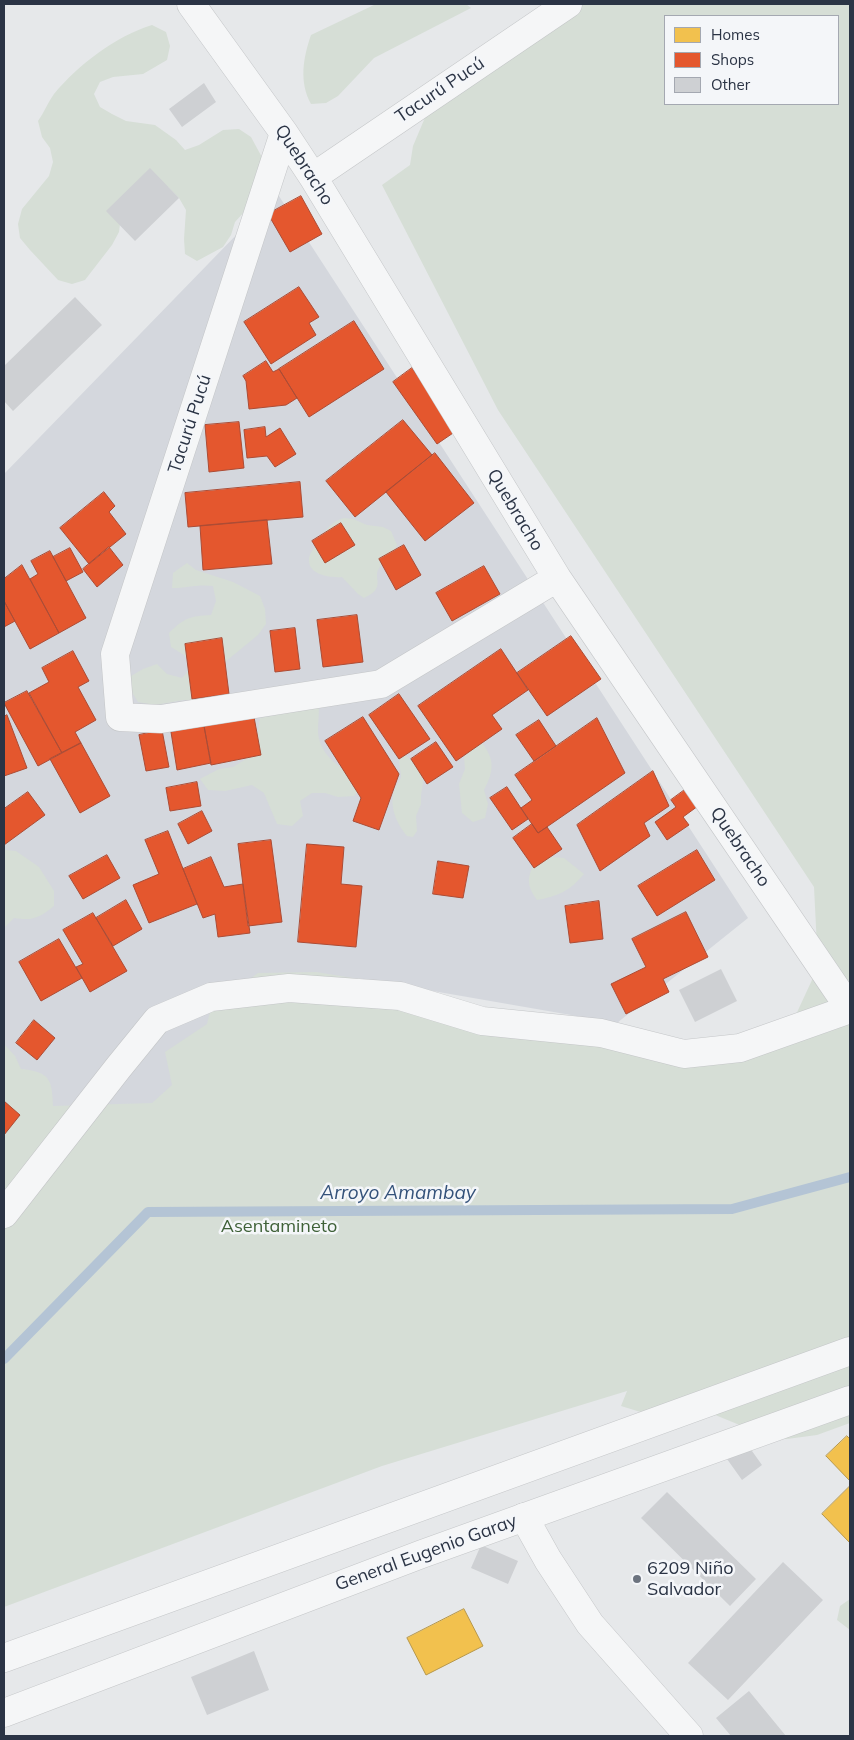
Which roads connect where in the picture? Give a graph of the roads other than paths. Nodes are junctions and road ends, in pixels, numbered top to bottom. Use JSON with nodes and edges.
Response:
{"nodes":[{"id":1,"x":191,"y":4,"type":"edge"},
{"id":2,"x":568,"y":4,"type":"edge"},
{"id":3,"x":284,"y":133,"type":"junction"},
{"id":4,"x":313,"y":177,"type":"junction"},
{"id":5,"x":557,"y":578,"type":"junction"},
{"id":6,"x":850,"y":1009,"type":"edge"},
{"id":7,"x":4,"y":1214,"type":"edge"},
{"id":8,"x":850,"y":1351,"type":"edge"},
{"id":9,"x":850,"y":1400,"type":"edge"},
{"id":10,"x":524,"y":1517,"type":"junction"},
{"id":11,"x":4,"y":1658,"type":"edge"},
{"id":12,"x":4,"y":1713,"type":"edge"},
{"id":13,"x":689,"y":1736,"type":"edge"}],
"edges":[{"from":1,"to":3,"type":"street","name":"Quebracho"},
{"from":2,"to":4,"type":"street","name":"Tacurú Pucú"},
{"from":3,"to":4,"type":"street","name":"Quebracho"},
{"from":3,"to":5,"type":"street","name":"Tacurú Pucú"},
{"from":4,"to":5,"type":"street","name":"Quebracho"},
{"from":5,"to":6,"type":"street","name":"Quebracho"},
{"from":6,"to":7,"type":"street"},
{"from":8,"to":11,"type":"street"},
{"from":9,"to":10,"type":"street","name":"General Eugenio Garay"},
{"from":10,"to":12,"type":"street","name":"General Eugenio Garay"},
{"from":10,"to":13,"type":"street"}]}
